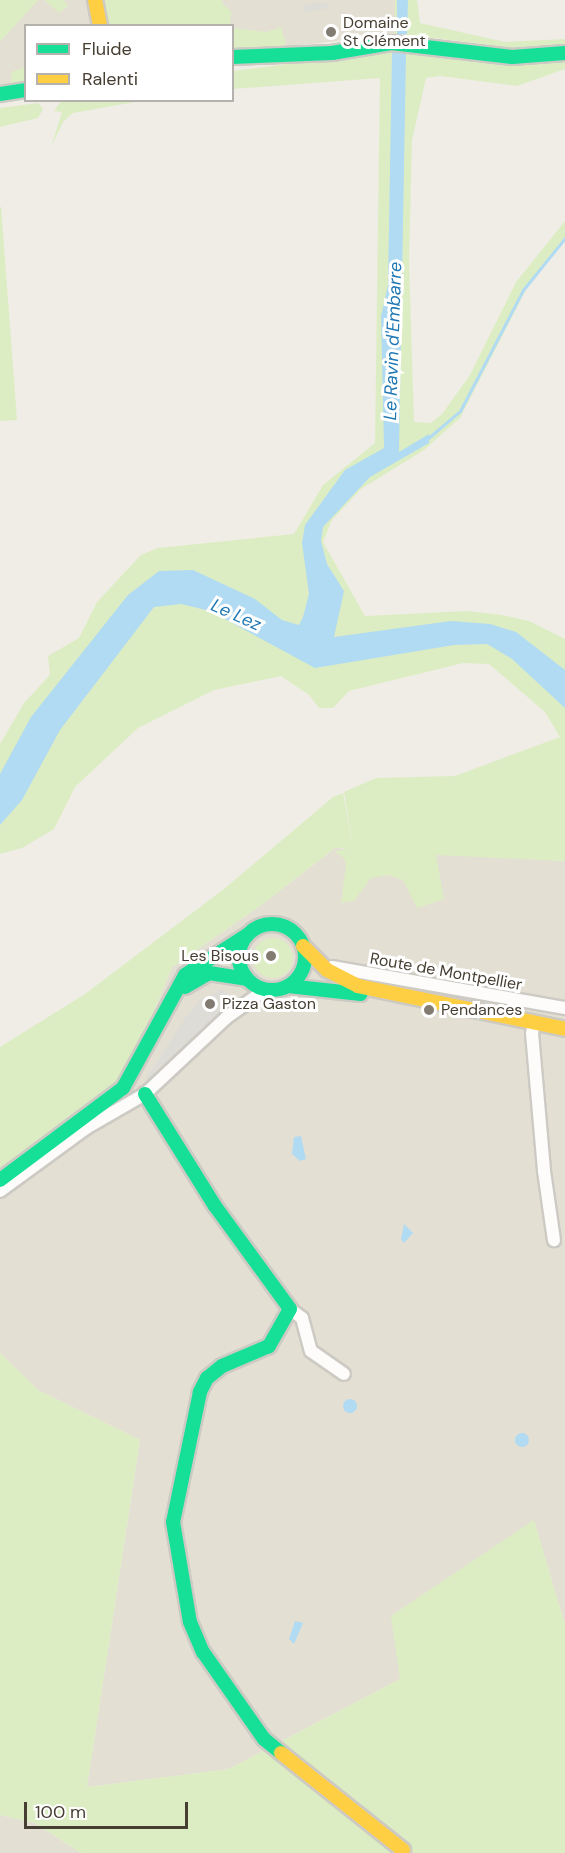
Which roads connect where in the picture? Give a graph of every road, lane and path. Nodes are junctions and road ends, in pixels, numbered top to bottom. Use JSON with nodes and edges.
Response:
{"nodes":[{"id":1,"x":96,"y":5,"type":"edge"},
{"id":2,"x":101,"y":24,"type":"edge"},
{"id":3,"x":565,"y":53,"type":"edge"},
{"id":4,"x":270,"y":56,"type":"junction"},
{"id":5,"x":234,"y":57,"type":"edge"},
{"id":6,"x":234,"y":64,"type":"edge"},
{"id":7,"x":24,"y":90,"type":"edge"},
{"id":8,"x":0,"y":94,"type":"edge"},
{"id":9,"x":24,"y":99,"type":"edge"},
{"id":10,"x":0,"y":103,"type":"edge"},
{"id":11,"x":248,"y":935,"type":"junction"},
{"id":12,"x":303,"y":946,"type":"junction"},
{"id":13,"x":322,"y":966,"type":"junction"},
{"id":14,"x":247,"y":979,"type":"junction"},
{"id":15,"x":288,"y":986,"type":"junction"},
{"id":16,"x":265,"y":990,"type":"junction"},
{"id":17,"x":408,"y":999,"type":"junction"},
{"id":18,"x":164,"y":1007,"type":"junction"},
{"id":19,"x":565,"y":1008,"type":"edge"},
{"id":20,"x":534,"y":1022,"type":"junction"},
{"id":21,"x":565,"y":1029,"type":"edge"},
{"id":22,"x":145,"y":1094,"type":"junction"},
{"id":23,"x":0,"y":1180,"type":"edge"},
{"id":24,"x":0,"y":1191,"type":"edge"},
{"id":25,"x":554,"y":1240,"type":"dead end"},
{"id":26,"x":290,"y":1309,"type":"junction"},
{"id":27,"x":344,"y":1374,"type":"dead end"},
{"id":28,"x":403,"y":1850,"type":"dead end"}],
"edges":[{"from":1,"to":2,"type":"street"},
{"from":3,"to":4,"type":"street"},
{"from":4,"to":5,"type":"street"},
{"from":4,"to":6,"type":"street"},
{"from":7,"to":8,"type":"street"},
{"from":9,"to":10,"type":"street"},
{"from":11,"to":12,"type":"street"},
{"from":11,"to":14,"type":"street"},
{"from":11,"to":18,"type":"street"},
{"from":12,"to":13,"type":"street","name":"Route de Montpellier"},
{"from":12,"to":15,"type":"street"},
{"from":13,"to":17,"type":"street","name":"Route de Montpellier"},
{"from":13,"to":19,"type":"street","name":"Route de Montpellier"},
{"from":14,"to":16,"type":"street"},
{"from":14,"to":18,"type":"street"},
{"from":15,"to":16,"type":"street"},
{"from":15,"to":17,"type":"street","name":"Route de Montpellier"},
{"from":16,"to":22,"type":"street"},
{"from":17,"to":20,"type":"street","name":"Route de Montpellier"},
{"from":18,"to":23,"type":"street"},
{"from":20,"to":21,"type":"street","name":"Route de Montpellier"},
{"from":20,"to":25,"type":"street"},
{"from":22,"to":24,"type":"street"},
{"from":22,"to":26,"type":"street"},
{"from":26,"to":27,"type":"street"},
{"from":26,"to":28,"type":"street"}]}
